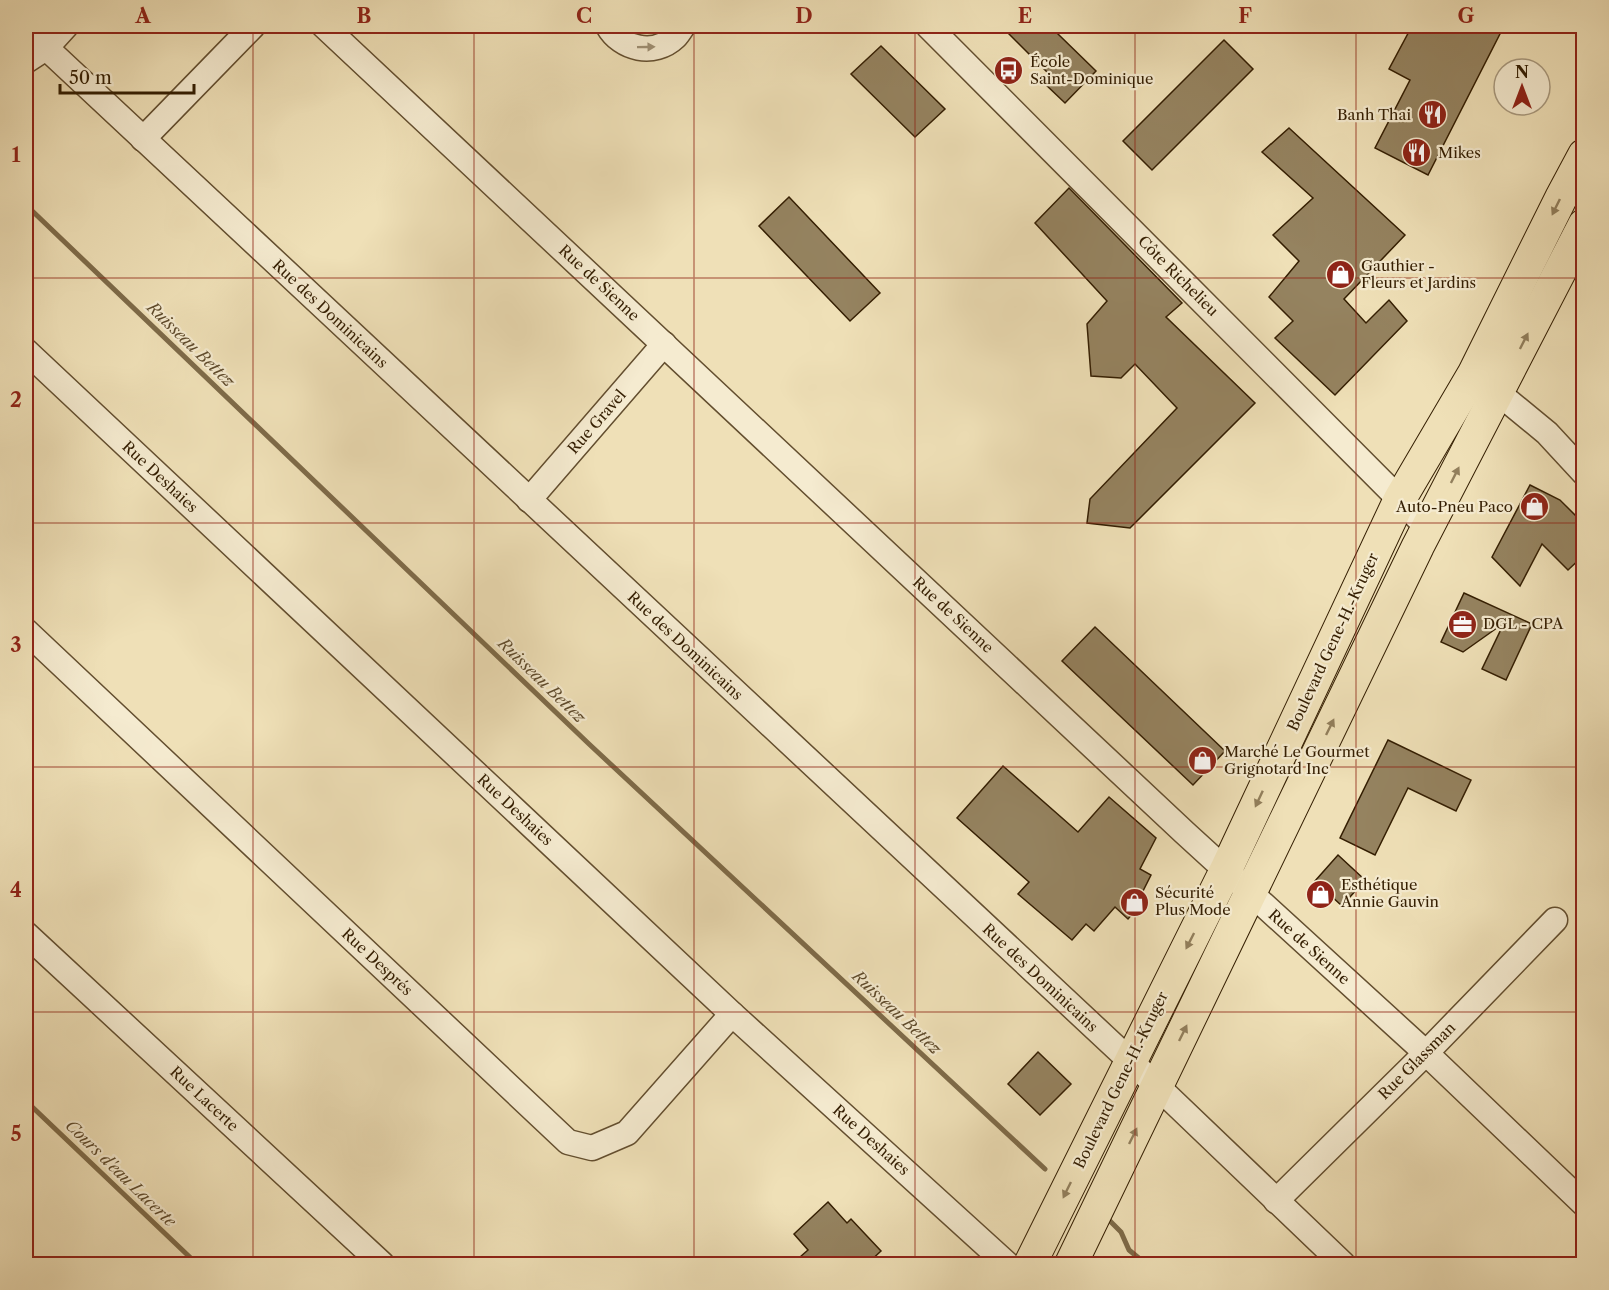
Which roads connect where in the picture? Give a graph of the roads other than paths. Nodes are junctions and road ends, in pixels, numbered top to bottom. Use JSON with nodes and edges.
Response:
{"nodes":[{"id":1,"x":66,"y":26,"type":"edge"},
{"id":2,"x":253,"y":26,"type":"edge"},
{"id":3,"x":324,"y":26,"type":"edge"},
{"id":4,"x":608,"y":26,"type":"edge"},
{"id":5,"x":683,"y":26,"type":"edge"},
{"id":6,"x":928,"y":26,"type":"edge"},
{"id":7,"x":26,"y":29,"type":"edge"},
{"id":8,"x":46,"y":48,"type":"junction"},
{"id":9,"x":26,"y":61,"type":"edge"},
{"id":10,"x":143,"y":139,"type":"junction"},
{"id":11,"x":1584,"y":155,"type":"edge"},
{"id":12,"x":1584,"y":225,"type":"edge"},
{"id":13,"x":664,"y":344,"type":"junction"},
{"id":14,"x":26,"y":351,"type":"edge"},
{"id":15,"x":1474,"y":373,"type":"junction"},
{"id":16,"x":1497,"y":393,"type":"junction"},
{"id":17,"x":1584,"y":473,"type":"edge"},
{"id":18,"x":1400,"y":499,"type":"junction"},
{"id":19,"x":530,"y":500,"type":"junction"},
{"id":20,"x":1428,"y":528,"type":"junction"},
{"id":21,"x":26,"y":631,"type":"edge"},
{"id":22,"x":1226,"y":870,"type":"junction"},
{"id":23,"x":1250,"y":893,"type":"junction"},
{"id":24,"x":1555,"y":920,"type":"dead end"},
{"id":25,"x":26,"y":934,"type":"edge"},
{"id":26,"x":732,"y":1014,"type":"junction"},
{"id":27,"x":1426,"y":1053,"type":"junction"},
{"id":28,"x":1130,"y":1062,"type":"junction"},
{"id":29,"x":1157,"y":1086,"type":"junction"},
{"id":30,"x":1276,"y":1201,"type":"junction"},
{"id":31,"x":1584,"y":1204,"type":"edge"},
{"id":32,"x":382,"y":1264,"type":"edge"},
{"id":33,"x":1007,"y":1264,"type":"edge"},
{"id":34,"x":1030,"y":1264,"type":"edge"},
{"id":35,"x":1071,"y":1264,"type":"edge"},
{"id":36,"x":1343,"y":1264,"type":"edge"}],
"edges":[{"from":1,"to":8,"type":"street"},
{"from":2,"to":10,"type":"street"},
{"from":3,"to":13,"type":"street","name":"Rue de Sienne"},
{"from":4,"to":5,"type":"street","one_way":true},
{"from":6,"to":18,"type":"street","name":"Côte Richelieu"},
{"from":7,"to":8,"type":"street","name":"Rue des Dominicains"},
{"from":8,"to":9,"type":"street"},
{"from":8,"to":10,"type":"street","name":"Rue des Dominicains"},
{"from":10,"to":19,"type":"street","name":"Rue des Dominicains"},
{"from":11,"to":15,"type":"main road","name":"Boulevard Gene-H.-Kruger","one_way":true},
{"from":16,"to":12,"type":"main road","one_way":true},
{"from":13,"to":19,"type":"street","name":"Rue Gravel"},
{"from":13,"to":22,"type":"street","name":"Rue de Sienne"},
{"from":14,"to":26,"type":"street","name":"Rue Deshaies"},
{"from":15,"to":16,"type":"street"},
{"from":15,"to":18,"type":"main road","name":"Boulevard Gene-H.-Kruger"},
{"from":16,"to":17,"type":"street"},
{"from":20,"to":16,"type":"main road","one_way":true},
{"from":18,"to":20,"type":"street","name":"Côte Richelieu"},
{"from":18,"to":22,"type":"main road","name":"Boulevard Gene-H.-Kruger","one_way":true},
{"from":19,"to":28,"type":"street","name":"Rue des Dominicains"},
{"from":23,"to":20,"type":"main road","one_way":true},
{"from":21,"to":26,"type":"street","name":"Rue Després"},
{"from":22,"to":23,"type":"street","name":"Rue de Sienne"},
{"from":22,"to":28,"type":"main road","name":"Boulevard Gene-H.-Kruger","one_way":true},
{"from":23,"to":27,"type":"street","name":"Rue de Sienne"},
{"from":29,"to":23,"type":"main road","one_way":true},
{"from":24,"to":27,"type":"street","name":"Rue Glassman"},
{"from":25,"to":32,"type":"street","name":"Rue Lacerte"},
{"from":26,"to":33,"type":"street","name":"Rue Deshaies"},
{"from":27,"to":30,"type":"street","name":"Rue Glassman"},
{"from":27,"to":31,"type":"street","name":"Rue de Sienne"},
{"from":28,"to":29,"type":"street","name":"Rue des Dominicains"},
{"from":28,"to":34,"type":"main road","name":"Boulevard Gene-H.-Kruger","one_way":true},
{"from":29,"to":30,"type":"street","name":"Rue des Dominicains"},
{"from":35,"to":29,"type":"main road","one_way":true},
{"from":30,"to":36,"type":"street","name":"Rue des Dominicains"}]}
